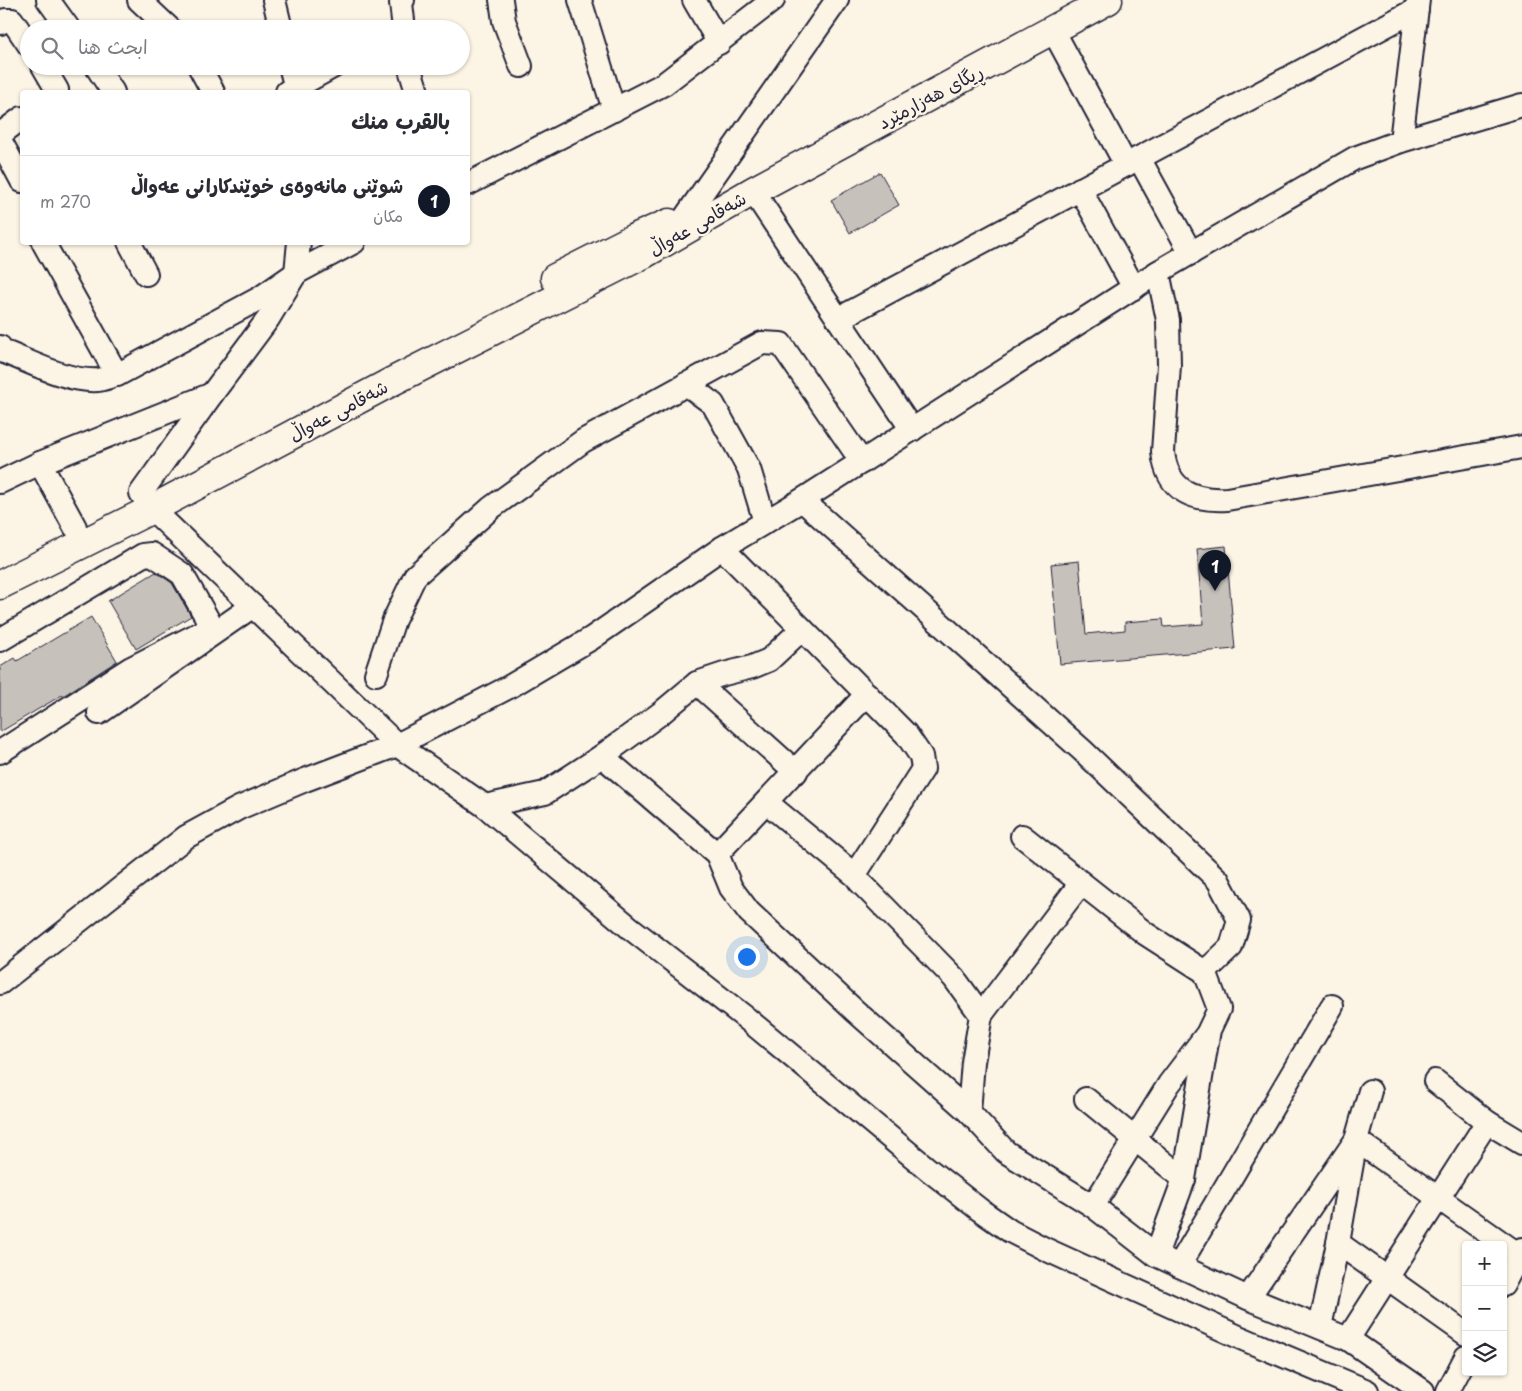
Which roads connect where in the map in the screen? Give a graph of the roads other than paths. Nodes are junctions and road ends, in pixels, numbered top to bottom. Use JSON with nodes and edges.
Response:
{"nodes":[{"id":1,"x":48,"y":0,"type":"edge"},
{"id":2,"x":139,"y":0,"type":"edge"},
{"id":3,"x":274,"y":0,"type":"edge"},
{"id":4,"x":403,"y":0,"type":"edge"},
{"id":5,"x":501,"y":0,"type":"edge"},
{"id":6,"x":580,"y":0,"type":"edge"},
{"id":7,"x":694,"y":0,"type":"edge"},
{"id":8,"x":773,"y":0,"type":"edge"},
{"id":9,"x":837,"y":0,"type":"edge"},
{"id":10,"x":1108,"y":0,"type":"edge"},
{"id":11,"x":1418,"y":4,"type":"edge"},
{"id":12,"x":63,"y":20,"type":"edge"},
{"id":13,"x":160,"y":20,"type":"edge"},
{"id":14,"x":279,"y":20,"type":"edge"},
{"id":15,"x":403,"y":20,"type":"edge"},
{"id":16,"x":0,"y":24,"type":"edge"},
{"id":17,"x":1053,"y":30,"type":"junction"},
{"id":18,"x":20,"y":32,"type":"edge"},
{"id":19,"x":719,"y":43,"type":"junction"},
{"id":20,"x":521,"y":66,"type":"dead end"},
{"id":21,"x":49,"y":75,"type":"edge"},
{"id":22,"x":102,"y":75,"type":"edge"},
{"id":23,"x":204,"y":75,"type":"edge"},
{"id":24,"x":291,"y":75,"type":"edge"},
{"id":25,"x":319,"y":75,"type":"edge"},
{"id":26,"x":412,"y":75,"type":"edge"},
{"id":27,"x":57,"y":90,"type":"edge"},
{"id":28,"x":112,"y":90,"type":"edge"},
{"id":29,"x":212,"y":90,"type":"edge"},
{"id":30,"x":293,"y":90,"type":"edge"},
{"id":31,"x":295,"y":90,"type":"edge"},
{"id":32,"x":416,"y":90,"type":"edge"},
{"id":33,"x":1522,"y":105,"type":"edge"},
{"id":34,"x":614,"y":110,"type":"junction"},
{"id":35,"x":20,"y":120,"type":"edge"},
{"id":36,"x":0,"y":139,"type":"edge"},
{"id":37,"x":1401,"y":141,"type":"junction"},
{"id":38,"x":1132,"y":161,"type":"junction"},
{"id":39,"x":20,"y":177,"type":"edge"},
{"id":40,"x":470,"y":183,"type":"edge"},
{"id":41,"x":1080,"y":189,"type":"junction"},
{"id":42,"x":753,"y":191,"type":"junction"},
{"id":43,"x":686,"y":216,"type":"junction"},
{"id":44,"x":46,"y":245,"type":"edge"},
{"id":45,"x":130,"y":245,"type":"edge"},
{"id":46,"x":299,"y":245,"type":"edge"},
{"id":47,"x":348,"y":245,"type":"edge"},
{"id":48,"x":1191,"y":253,"type":"junction"},
{"id":49,"x":1158,"y":272,"type":"junction"},
{"id":50,"x":296,"y":273,"type":"junction"},
{"id":51,"x":146,"y":274,"type":"dead end"},
{"id":52,"x":1134,"y":288,"type":"junction"},
{"id":53,"x":260,"y":298,"type":"junction"},
{"id":54,"x":268,"y":319,"type":"junction"},
{"id":55,"x":838,"y":319,"type":"junction"},
{"id":56,"x":1,"y":350,"type":"edge"},
{"id":57,"x":117,"y":375,"type":"junction"},
{"id":58,"x":686,"y":384,"type":"junction"},
{"id":59,"x":212,"y":394,"type":"junction"},
{"id":60,"x":912,"y":430,"type":"junction"},
{"id":61,"x":1522,"y":447,"type":"edge"},
{"id":62,"x":862,"y":462,"type":"junction"},
{"id":63,"x":40,"y":463,"type":"junction"},
{"id":64,"x":0,"y":482,"type":"edge"},
{"id":65,"x":802,"y":500,"type":"junction"},
{"id":66,"x":147,"y":501,"type":"junction"},
{"id":67,"x":766,"y":522,"type":"junction"},
{"id":68,"x":75,"y":527,"type":"junction"},
{"id":69,"x":722,"y":548,"type":"junction"},
{"id":70,"x":0,"y":566,"type":"edge"},
{"id":71,"x":0,"y":585,"type":"edge"},
{"id":72,"x":253,"y":606,"type":"junction"},
{"id":73,"x":802,"y":629,"type":"junction"},
{"id":74,"x":0,"y":640,"type":"edge"},
{"id":75,"x":376,"y":674,"type":"dead end"},
{"id":76,"x":697,"y":683,"type":"junction"},
{"id":77,"x":867,"y":694,"type":"junction"},
{"id":78,"x":99,"y":713,"type":"dead end"},
{"id":79,"x":397,"y":745,"type":"junction"},
{"id":80,"x":0,"y":752,"type":"edge"},
{"id":81,"x":602,"y":756,"type":"junction"},
{"id":82,"x":796,"y":772,"type":"junction"},
{"id":83,"x":766,"y":802,"type":"junction"},
{"id":84,"x":485,"y":806,"type":"junction"},
{"id":85,"x":1022,"y":836,"type":"dead end"},
{"id":86,"x":717,"y":854,"type":"junction"},
{"id":87,"x":857,"y":877,"type":"junction"},
{"id":88,"x":1081,"y":883,"type":"junction"},
{"id":89,"x":1206,"y":972,"type":"junction"},
{"id":90,"x":0,"y":983,"type":"edge"},
{"id":91,"x":1332,"y":1006,"type":"dead end"},
{"id":92,"x":982,"y":1014,"type":"junction"},
{"id":93,"x":1209,"y":1030,"type":"junction"},
{"id":94,"x":1435,"y":1081,"type":"dead end"},
{"id":95,"x":1370,"y":1091,"type":"dead end"},
{"id":96,"x":1086,"y":1099,"type":"dead end"},
{"id":97,"x":969,"y":1112,"type":"junction"},
{"id":98,"x":1486,"y":1122,"type":"junction"},
{"id":99,"x":1135,"y":1139,"type":"junction"},
{"id":100,"x":1356,"y":1140,"type":"junction"},
{"id":101,"x":1522,"y":1143,"type":"edge"},
{"id":102,"x":1184,"y":1179,"type":"junction"},
{"id":103,"x":1437,"y":1198,"type":"junction"},
{"id":104,"x":1093,"y":1206,"type":"junction"},
{"id":105,"x":1338,"y":1243,"type":"junction"},
{"id":106,"x":1520,"y":1252,"type":"edge"},
{"id":107,"x":1156,"y":1255,"type":"junction"},
{"id":108,"x":1179,"y":1266,"type":"junction"},
{"id":109,"x":1507,"y":1277,"type":"edge"},
{"id":110,"x":1387,"y":1278,"type":"junction"},
{"id":111,"x":1248,"y":1298,"type":"junction"},
{"id":112,"x":1320,"y":1327,"type":"junction"},
{"id":113,"x":1462,"y":1331,"type":"edge"},
{"id":114,"x":1348,"y":1339,"type":"junction"},
{"id":115,"x":1462,"y":1365,"type":"edge"},
{"id":116,"x":1367,"y":1391,"type":"edge"},
{"id":117,"x":1423,"y":1391,"type":"edge"},
{"id":118,"x":1448,"y":1391,"type":"edge"}],
"edges":[{"from":1,"to":12,"type":"street"},
{"from":2,"to":13,"type":"street"},
{"from":3,"to":14,"type":"street"},
{"from":4,"to":15,"type":"street"},
{"from":5,"to":20,"type":"street"},
{"from":6,"to":34,"type":"street"},
{"from":7,"to":19,"type":"street"},
{"from":8,"to":19,"type":"street"},
{"from":9,"to":43,"type":"street"},
{"from":10,"to":17,"type":"main road","name":"ڕیگای هەزارمێرد"},
{"from":11,"to":37,"type":"street"},
{"from":11,"to":38,"type":"street"},
{"from":16,"to":18,"type":"street"},
{"from":17,"to":38,"type":"street"},
{"from":17,"to":42,"type":"main road","name":"ڕیگای هەزارمێرد"},
{"from":19,"to":34,"type":"street"},
{"from":21,"to":27,"type":"street"},
{"from":22,"to":28,"type":"street"},
{"from":23,"to":29,"type":"street"},
{"from":24,"to":30,"type":"street"},
{"from":25,"to":31,"type":"street"},
{"from":26,"to":32,"type":"street"},
{"from":33,"to":37,"type":"street"},
{"from":34,"to":40,"type":"street"},
{"from":35,"to":36,"type":"street"},
{"from":36,"to":39,"type":"street"},
{"from":37,"to":48,"type":"street"},
{"from":38,"to":41,"type":"street"},
{"from":38,"to":48,"type":"street"},
{"from":41,"to":52,"type":"street"},
{"from":41,"to":55,"type":"street"},
{"from":42,"to":43,"type":"main road","name":"شەقامی عەواڵ"},
{"from":42,"to":55,"type":"street"},
{"from":42,"to":66,"type":"main road","name":"شەقامی عەواڵ"},
{"from":43,"to":66,"type":"main road","name":"شەقامی عەواڵ"},
{"from":44,"to":57,"type":"street"},
{"from":45,"to":51,"type":"street"},
{"from":46,"to":50,"type":"street"},
{"from":47,"to":50,"type":"street"},
{"from":48,"to":49,"type":"street"},
{"from":49,"to":52,"type":"street"},
{"from":49,"to":61,"type":"street"},
{"from":50,"to":53,"type":"street"},
{"from":50,"to":54,"type":"street"},
{"from":52,"to":60,"type":"street"},
{"from":53,"to":54,"type":"street"},
{"from":53,"to":57,"type":"street"},
{"from":54,"to":59,"type":"street"},
{"from":55,"to":60,"type":"street"},
{"from":56,"to":57,"type":"street"},
{"from":58,"to":62,"type":"street"},
{"from":58,"to":67,"type":"street"},
{"from":58,"to":75,"type":"street"},
{"from":59,"to":63,"type":"street"},
{"from":59,"to":66,"type":"street"},
{"from":60,"to":62,"type":"street"},
{"from":62,"to":65,"type":"street"},
{"from":63,"to":64,"type":"street"},
{"from":63,"to":68,"type":"street"},
{"from":65,"to":67,"type":"street"},
{"from":65,"to":89,"type":"street"},
{"from":66,"to":68,"type":"main road","name":"شەقامی عەواڵ"},
{"from":66,"to":71,"type":"main road","name":"شەقامی عەواڵ"},
{"from":66,"to":72,"type":"street"},
{"from":67,"to":69,"type":"street"},
{"from":68,"to":70,"type":"main road","name":"شەقامی عەواڵ"},
{"from":69,"to":73,"type":"street"},
{"from":69,"to":79,"type":"street"},
{"from":72,"to":78,"type":"street"},
{"from":72,"to":79,"type":"street"},
{"from":73,"to":76,"type":"street"},
{"from":73,"to":77,"type":"street"},
{"from":74,"to":80,"type":"street"},
{"from":76,"to":81,"type":"street"},
{"from":76,"to":82,"type":"street"},
{"from":77,"to":82,"type":"street"},
{"from":77,"to":87,"type":"street"},
{"from":79,"to":84,"type":"street"},
{"from":79,"to":90,"type":"street"},
{"from":81,"to":84,"type":"street"},
{"from":81,"to":86,"type":"street"},
{"from":82,"to":83,"type":"street"},
{"from":83,"to":86,"type":"street"},
{"from":83,"to":87,"type":"street"},
{"from":84,"to":116,"type":"street"},
{"from":85,"to":88,"type":"street"},
{"from":86,"to":97,"type":"street"},
{"from":87,"to":92,"type":"street"},
{"from":88,"to":89,"type":"street"},
{"from":88,"to":92,"type":"street"},
{"from":89,"to":93,"type":"street"},
{"from":91,"to":108,"type":"street"},
{"from":92,"to":97,"type":"street"},
{"from":93,"to":99,"type":"street"},
{"from":93,"to":102,"type":"street"},
{"from":94,"to":98,"type":"street"},
{"from":95,"to":100,"type":"street"},
{"from":96,"to":99,"type":"street"},
{"from":97,"to":104,"type":"street"},
{"from":98,"to":101,"type":"street"},
{"from":98,"to":103,"type":"street"},
{"from":99,"to":102,"type":"street"},
{"from":99,"to":104,"type":"street"},
{"from":100,"to":103,"type":"street"},
{"from":100,"to":105,"type":"street"},
{"from":100,"to":111,"type":"street"},
{"from":102,"to":107,"type":"street"},
{"from":103,"to":106,"type":"street"},
{"from":103,"to":110,"type":"street"},
{"from":104,"to":107,"type":"street"},
{"from":105,"to":110,"type":"street"},
{"from":105,"to":112,"type":"street"},
{"from":106,"to":109,"type":"street"},
{"from":107,"to":108,"type":"street"},
{"from":108,"to":111,"type":"street"},
{"from":110,"to":113,"type":"street"},
{"from":110,"to":114,"type":"street"},
{"from":111,"to":112,"type":"street"},
{"from":112,"to":114,"type":"street"},
{"from":114,"to":117,"type":"street"},
{"from":115,"to":118,"type":"street"}]}
